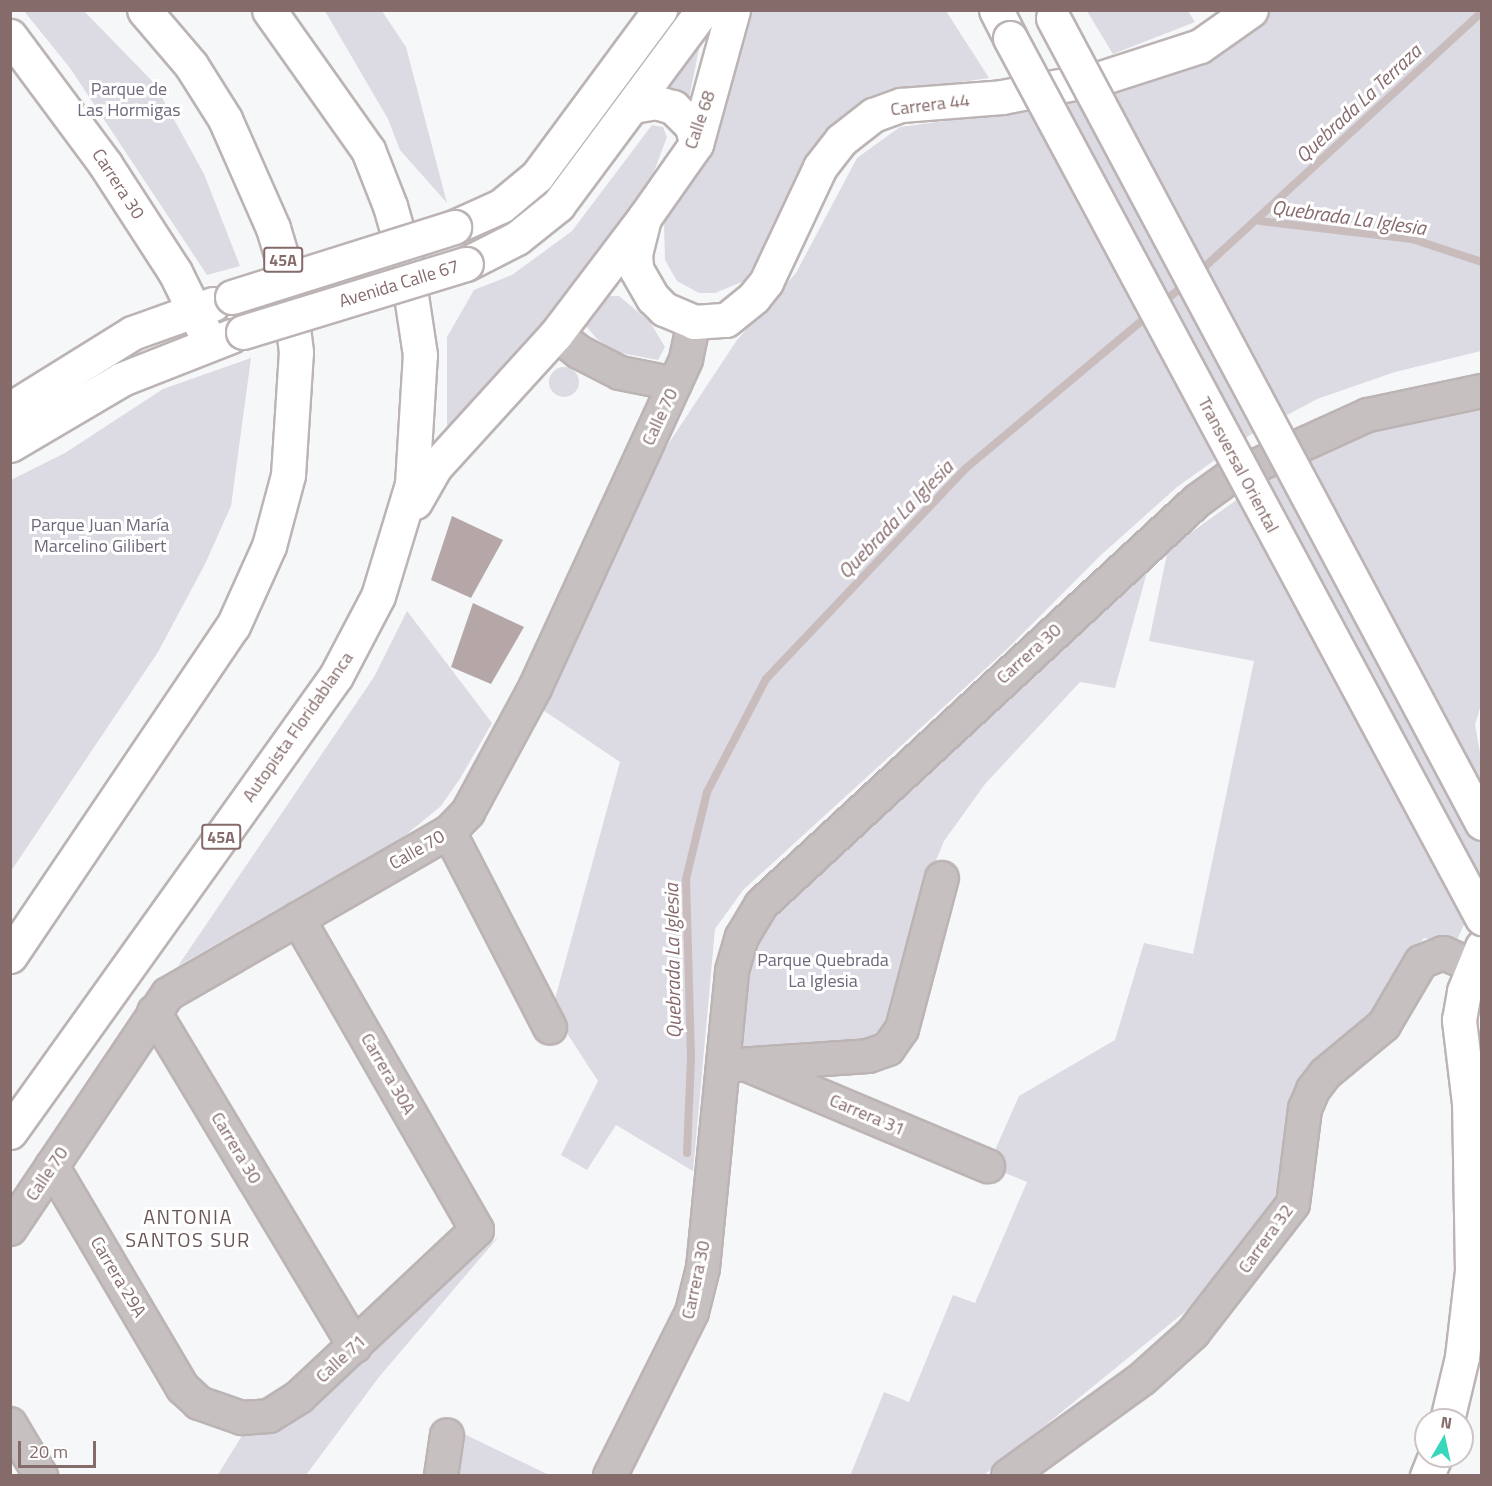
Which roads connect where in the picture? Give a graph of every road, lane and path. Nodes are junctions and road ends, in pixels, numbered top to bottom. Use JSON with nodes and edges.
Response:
{"nodes":[{"id":1,"x":144,"y":10,"type":"edge"},
{"id":2,"x":269,"y":10,"type":"edge"},
{"id":3,"x":703,"y":10,"type":"edge"},
{"id":4,"x":733,"y":10,"type":"edge"},
{"id":5,"x":1251,"y":10,"type":"edge"},
{"id":6,"x":659,"y":13,"type":"edge"},
{"id":7,"x":1052,"y":14,"type":"edge"},
{"id":8,"x":1003,"y":24,"type":"edge"},
{"id":9,"x":10,"y":36,"type":"edge"},
{"id":10,"x":633,"y":106,"type":"junction"},
{"id":11,"x":696,"y":144,"type":"junction"},
{"id":12,"x":644,"y":218,"type":"junction"},
{"id":13,"x":194,"y":310,"type":"junction"},
{"id":14,"x":694,"y":322,"type":"junction"},
{"id":15,"x":556,"y":334,"type":"junction"},
{"id":16,"x":210,"y":343,"type":"junction"},
{"id":17,"x":675,"y":384,"type":"junction"},
{"id":18,"x":1482,"y":391,"type":"edge"},
{"id":19,"x":10,"y":409,"type":"edge"},
{"id":20,"x":10,"y":445,"type":"edge"},
{"id":21,"x":402,"y":525,"type":"junction"},
{"id":22,"x":1482,"y":823,"type":"edge"},
{"id":23,"x":449,"y":832,"type":"junction"},
{"id":24,"x":942,"y":878,"type":"dead end"},
{"id":25,"x":1482,"y":918,"type":"edge"},
{"id":26,"x":298,"y":919,"type":"junction"},
{"id":27,"x":10,"y":956,"type":"edge"},
{"id":28,"x":1476,"y":973,"type":"edge"},
{"id":29,"x":154,"y":1012,"type":"junction"},
{"id":30,"x":550,"y":1028,"type":"dead end"},
{"id":31,"x":1482,"y":1063,"type":"edge"},
{"id":32,"x":734,"y":1065,"type":"junction"},
{"id":33,"x":1469,"y":1103,"type":"junction"},
{"id":34,"x":10,"y":1132,"type":"edge"},
{"id":35,"x":52,"y":1166,"type":"junction"},
{"id":36,"x":988,"y":1166,"type":"dead end"},
{"id":37,"x":10,"y":1229,"type":"edge"},
{"id":38,"x":477,"y":1230,"type":"joint"},
{"id":39,"x":355,"y":1346,"type":"junction"},
{"id":40,"x":183,"y":1388,"type":"joint"},
{"id":41,"x":1450,"y":1408,"type":"edge"},
{"id":42,"x":10,"y":1424,"type":"edge"},
{"id":43,"x":447,"y":1435,"type":"dead end"},
{"id":44,"x":41,"y":1476,"type":"edge"},
{"id":45,"x":441,"y":1476,"type":"edge"},
{"id":46,"x":610,"y":1476,"type":"edge"},
{"id":47,"x":1008,"y":1476,"type":"edge"}],
"edges":[{"from":1,"to":27,"type":"main road","number":"45A"},
{"from":2,"to":21,"type":"main road","name":"Autopista Floridablanca","number":"45A"},
{"from":3,"to":10,"type":"main road","name":"Avenida Calle 67"},
{"from":4,"to":11,"type":"main road","name":"Calle 68"},
{"from":5,"to":14,"type":"main road","name":"Carrera 44"},
{"from":6,"to":13,"type":"main road","name":"Avenida Calle 67","bridge":true},
{"from":7,"to":22,"type":"main road","bridge":true},
{"from":8,"to":25,"type":"main road","name":"Transversal Oriental","bridge":true},
{"from":9,"to":13,"type":"main road","name":"Carrera 30"},
{"from":10,"to":11,"type":"main road"},
{"from":10,"to":16,"type":"main road","name":"Avenida Calle 67","bridge":true},
{"from":11,"to":12,"type":"main road","name":"Calle 68"},
{"from":12,"to":14,"type":"main road","name":"Carrera 44"},
{"from":12,"to":15,"type":"main road","name":"Calle 68"},
{"from":13,"to":16,"type":"main road","name":"Carrera 30"},
{"from":13,"to":19,"type":"main road","name":"Avenida Calle 67"},
{"from":14,"to":17,"type":"street","name":"Calle 70"},
{"from":15,"to":17,"type":"street"},
{"from":15,"to":21,"type":"main road","name":"Calle 68"},
{"from":16,"to":20,"type":"main road","name":"Avenida Calle 67"},
{"from":17,"to":23,"type":"street","name":"Calle 70"},
{"from":18,"to":32,"type":"street","name":"Carrera 30"},
{"from":21,"to":34,"type":"main road","name":"Autopista Floridablanca","number":"45A"},
{"from":23,"to":26,"type":"street","name":"Calle 70"},
{"from":23,"to":30,"type":"street"},
{"from":24,"to":32,"type":"street"},
{"from":26,"to":29,"type":"street","name":"Calle 70"},
{"from":26,"to":38,"type":"street","name":"Carrera 30A"},
{"from":28,"to":33,"type":"main road"},
{"from":28,"to":47,"type":"street","name":"Carrera 32"},
{"from":29,"to":35,"type":"street","name":"Calle 70"},
{"from":29,"to":39,"type":"street","name":"Carrera 30"},
{"from":31,"to":33,"type":"main road"},
{"from":32,"to":36,"type":"street","name":"Carrera 31"},
{"from":32,"to":46,"type":"street","name":"Carrera 30"},
{"from":33,"to":41,"type":"main road"},
{"from":35,"to":37,"type":"street","name":"Calle 70"},
{"from":35,"to":40,"type":"street","name":"Carrera 29A"},
{"from":38,"to":39,"type":"street","name":"Calle 71"},
{"from":39,"to":40,"type":"street","name":"Calle 71"},
{"from":42,"to":44,"type":"street"},
{"from":43,"to":45,"type":"street"}]}
